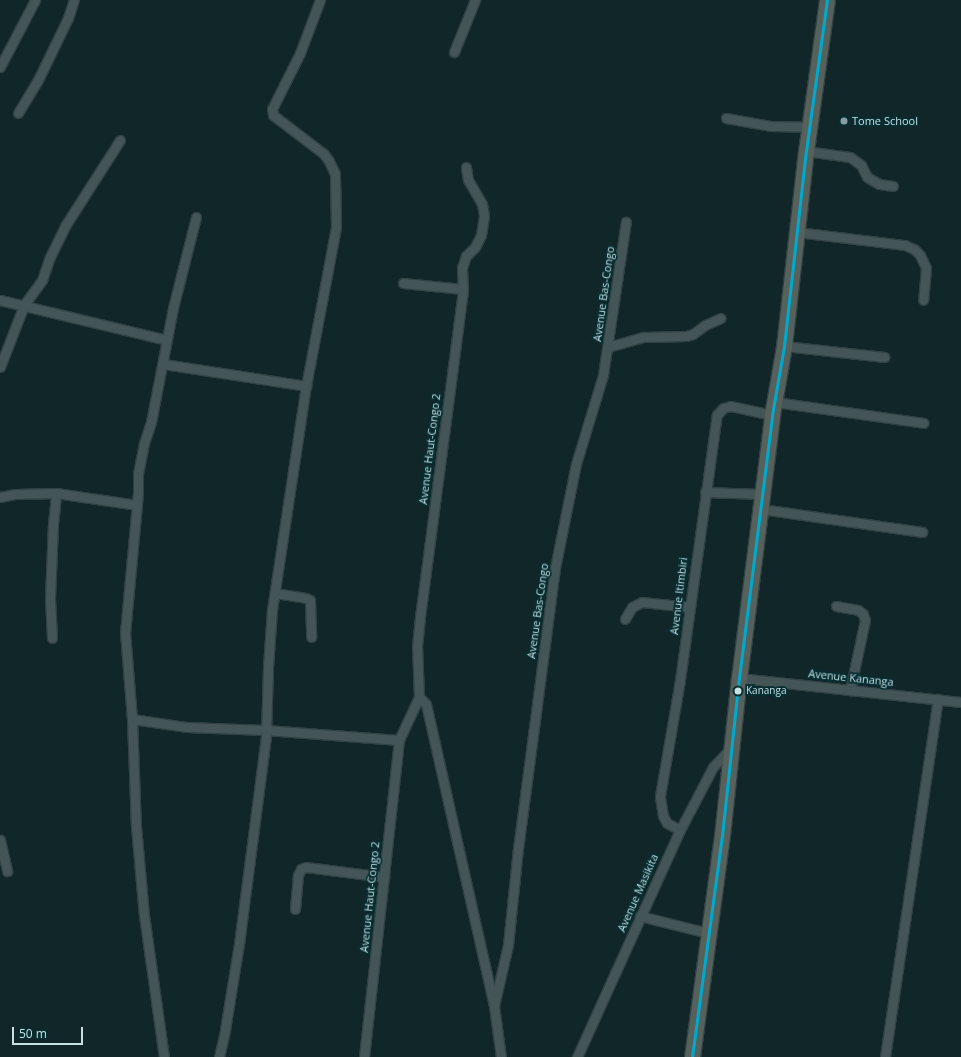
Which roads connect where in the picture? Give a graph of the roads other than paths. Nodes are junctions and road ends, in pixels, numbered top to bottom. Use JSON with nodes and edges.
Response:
{"nodes":[{"id":1,"x":35,"y":0,"type":"edge"},
{"id":2,"x":74,"y":0,"type":"edge"},
{"id":3,"x":320,"y":0,"type":"edge"},
{"id":4,"x":475,"y":0,"type":"edge"},
{"id":5,"x":827,"y":0,"type":"edge"},
{"id":6,"x":454,"y":52,"type":"dead end"},
{"id":7,"x":0,"y":67,"type":"edge"},
{"id":8,"x":18,"y":113,"type":"dead end"},
{"id":9,"x":726,"y":118,"type":"dead end"},
{"id":10,"x":810,"y":127,"type":"junction"},
{"id":11,"x":120,"y":140,"type":"dead end"},
{"id":12,"x":806,"y":151,"type":"junction"},
{"id":13,"x":466,"y":167,"type":"dead end"},
{"id":14,"x":893,"y":186,"type":"dead end"},
{"id":15,"x":196,"y":218,"type":"dead end"},
{"id":16,"x":626,"y":222,"type":"dead end"},
{"id":17,"x":797,"y":232,"type":"junction"},
{"id":18,"x":403,"y":283,"type":"dead end"},
{"id":19,"x":463,"y":289,"type":"junction"},
{"id":20,"x":0,"y":300,"type":"edge"},
{"id":21,"x":923,"y":300,"type":"dead end"},
{"id":22,"x":24,"y":305,"type":"junction"},
{"id":23,"x":721,"y":318,"type":"dead end"},
{"id":24,"x":166,"y":340,"type":"junction"},
{"id":25,"x":784,"y":346,"type":"junction"},
{"id":26,"x":608,"y":347,"type":"junction"},
{"id":27,"x":884,"y":357,"type":"dead end"},
{"id":28,"x":163,"y":364,"type":"junction"},
{"id":29,"x":0,"y":367,"type":"edge"},
{"id":30,"x":306,"y":386,"type":"junction"},
{"id":31,"x":774,"y":408,"type":"junction"},
{"id":32,"x":924,"y":423,"type":"dead end"},
{"id":33,"x":705,"y":492,"type":"junction"},
{"id":34,"x":56,"y":493,"type":"junction"},
{"id":35,"x":0,"y":497,"type":"edge"},
{"id":36,"x":762,"y":501,"type":"junction"},
{"id":37,"x":137,"y":505,"type":"junction"},
{"id":38,"x":922,"y":532,"type":"dead end"},
{"id":39,"x":275,"y":593,"type":"junction"},
{"id":40,"x":836,"y":606,"type":"dead end"},
{"id":41,"x":690,"y":607,"type":"junction"},
{"id":42,"x":625,"y":619,"type":"dead end"},
{"id":43,"x":311,"y":637,"type":"dead end"},
{"id":44,"x":52,"y":638,"type":"dead end"},
{"id":45,"x":739,"y":678,"type":"junction"},
{"id":46,"x":850,"y":690,"type":"junction"},
{"id":47,"x":419,"y":697,"type":"junction"},
{"id":48,"x":938,"y":699,"type":"junction"},
{"id":49,"x":961,"y":702,"type":"edge"},
{"id":50,"x":132,"y":719,"type":"junction"},
{"id":51,"x":266,"y":730,"type":"junction"},
{"id":52,"x":399,"y":740,"type":"junction"},
{"id":53,"x":732,"y":747,"type":"junction"},
{"id":54,"x":680,"y":830,"type":"junction"},
{"id":55,"x":0,"y":840,"type":"edge"},
{"id":56,"x":7,"y":871,"type":"dead end"},
{"id":57,"x":384,"y":877,"type":"junction"},
{"id":58,"x":295,"y":909,"type":"dead end"},
{"id":59,"x":640,"y":916,"type":"junction"},
{"id":60,"x":708,"y":933,"type":"junction"},
{"id":61,"x":494,"y":1006,"type":"junction"},
{"id":62,"x":164,"y":1057,"type":"edge"},
{"id":63,"x":219,"y":1057,"type":"edge"},
{"id":64,"x":364,"y":1057,"type":"edge"},
{"id":65,"x":501,"y":1057,"type":"edge"},
{"id":66,"x":577,"y":1057,"type":"edge"},
{"id":67,"x":692,"y":1057,"type":"edge"},
{"id":68,"x":886,"y":1057,"type":"edge"}],
"edges":[{"from":1,"to":7,"type":"street"},
{"from":2,"to":8,"type":"street"},
{"from":3,"to":30,"type":"street"},
{"from":4,"to":6,"type":"street"},
{"from":5,"to":10,"type":"main road"},
{"from":9,"to":10,"type":"street"},
{"from":10,"to":12,"type":"main road"},
{"from":11,"to":22,"type":"street"},
{"from":12,"to":14,"type":"street"},
{"from":12,"to":17,"type":"main road"},
{"from":13,"to":19,"type":"street","name":"Avenue Haut-Congo 2"},
{"from":15,"to":24,"type":"street"},
{"from":16,"to":26,"type":"street","name":"Avenue Bas-Congo"},
{"from":17,"to":21,"type":"street"},
{"from":17,"to":25,"type":"main road"},
{"from":18,"to":19,"type":"street"},
{"from":19,"to":47,"type":"street","name":"Avenue Haut-Congo 2"},
{"from":20,"to":22,"type":"street"},
{"from":22,"to":24,"type":"street"},
{"from":22,"to":29,"type":"street"},
{"from":23,"to":26,"type":"street"},
{"from":24,"to":28,"type":"street"},
{"from":25,"to":27,"type":"street"},
{"from":25,"to":31,"type":"main road"},
{"from":26,"to":61,"type":"street","name":"Avenue Bas-Congo"},
{"from":28,"to":30,"type":"street"},
{"from":28,"to":37,"type":"street"},
{"from":30,"to":39,"type":"street"},
{"from":31,"to":32,"type":"street","name":"Avenue Itimbiri"},
{"from":31,"to":33,"type":"street","name":"Avenue Itimbiri"},
{"from":31,"to":36,"type":"main road"},
{"from":33,"to":36,"type":"street"},
{"from":33,"to":41,"type":"street","name":"Avenue Itimbiri"},
{"from":34,"to":35,"type":"street"},
{"from":34,"to":37,"type":"street"},
{"from":34,"to":44,"type":"street"},
{"from":36,"to":38,"type":"street"},
{"from":36,"to":45,"type":"main road"},
{"from":37,"to":50,"type":"street"},
{"from":39,"to":43,"type":"street"},
{"from":39,"to":51,"type":"street"},
{"from":40,"to":46,"type":"street"},
{"from":41,"to":42,"type":"street"},
{"from":41,"to":54,"type":"street","name":"Avenue Itimbiri"},
{"from":45,"to":46,"type":"street","name":"Avenue Kananga"},
{"from":45,"to":53,"type":"main road"},
{"from":46,"to":48,"type":"street","name":"Avenue Kananga"},
{"from":47,"to":52,"type":"street","name":"Avenue Haut-Congo 2"},
{"from":47,"to":61,"type":"street"},
{"from":48,"to":49,"type":"street","name":"Avenue Kananga"},
{"from":48,"to":68,"type":"street"},
{"from":50,"to":51,"type":"street"},
{"from":50,"to":62,"type":"street"},
{"from":51,"to":52,"type":"street"},
{"from":51,"to":63,"type":"street"},
{"from":52,"to":57,"type":"street","name":"Avenue Haut-Congo 2"},
{"from":53,"to":54,"type":"street","name":"Avenue Masikita"},
{"from":53,"to":60,"type":"main road"},
{"from":54,"to":59,"type":"street","name":"Avenue Masikita"},
{"from":55,"to":56,"type":"street"},
{"from":57,"to":58,"type":"street"},
{"from":57,"to":64,"type":"street","name":"Avenue Haut-Congo 2"},
{"from":59,"to":60,"type":"street"},
{"from":59,"to":66,"type":"street","name":"Avenue Masikita"},
{"from":60,"to":67,"type":"main road"},
{"from":61,"to":65,"type":"street"}]}
